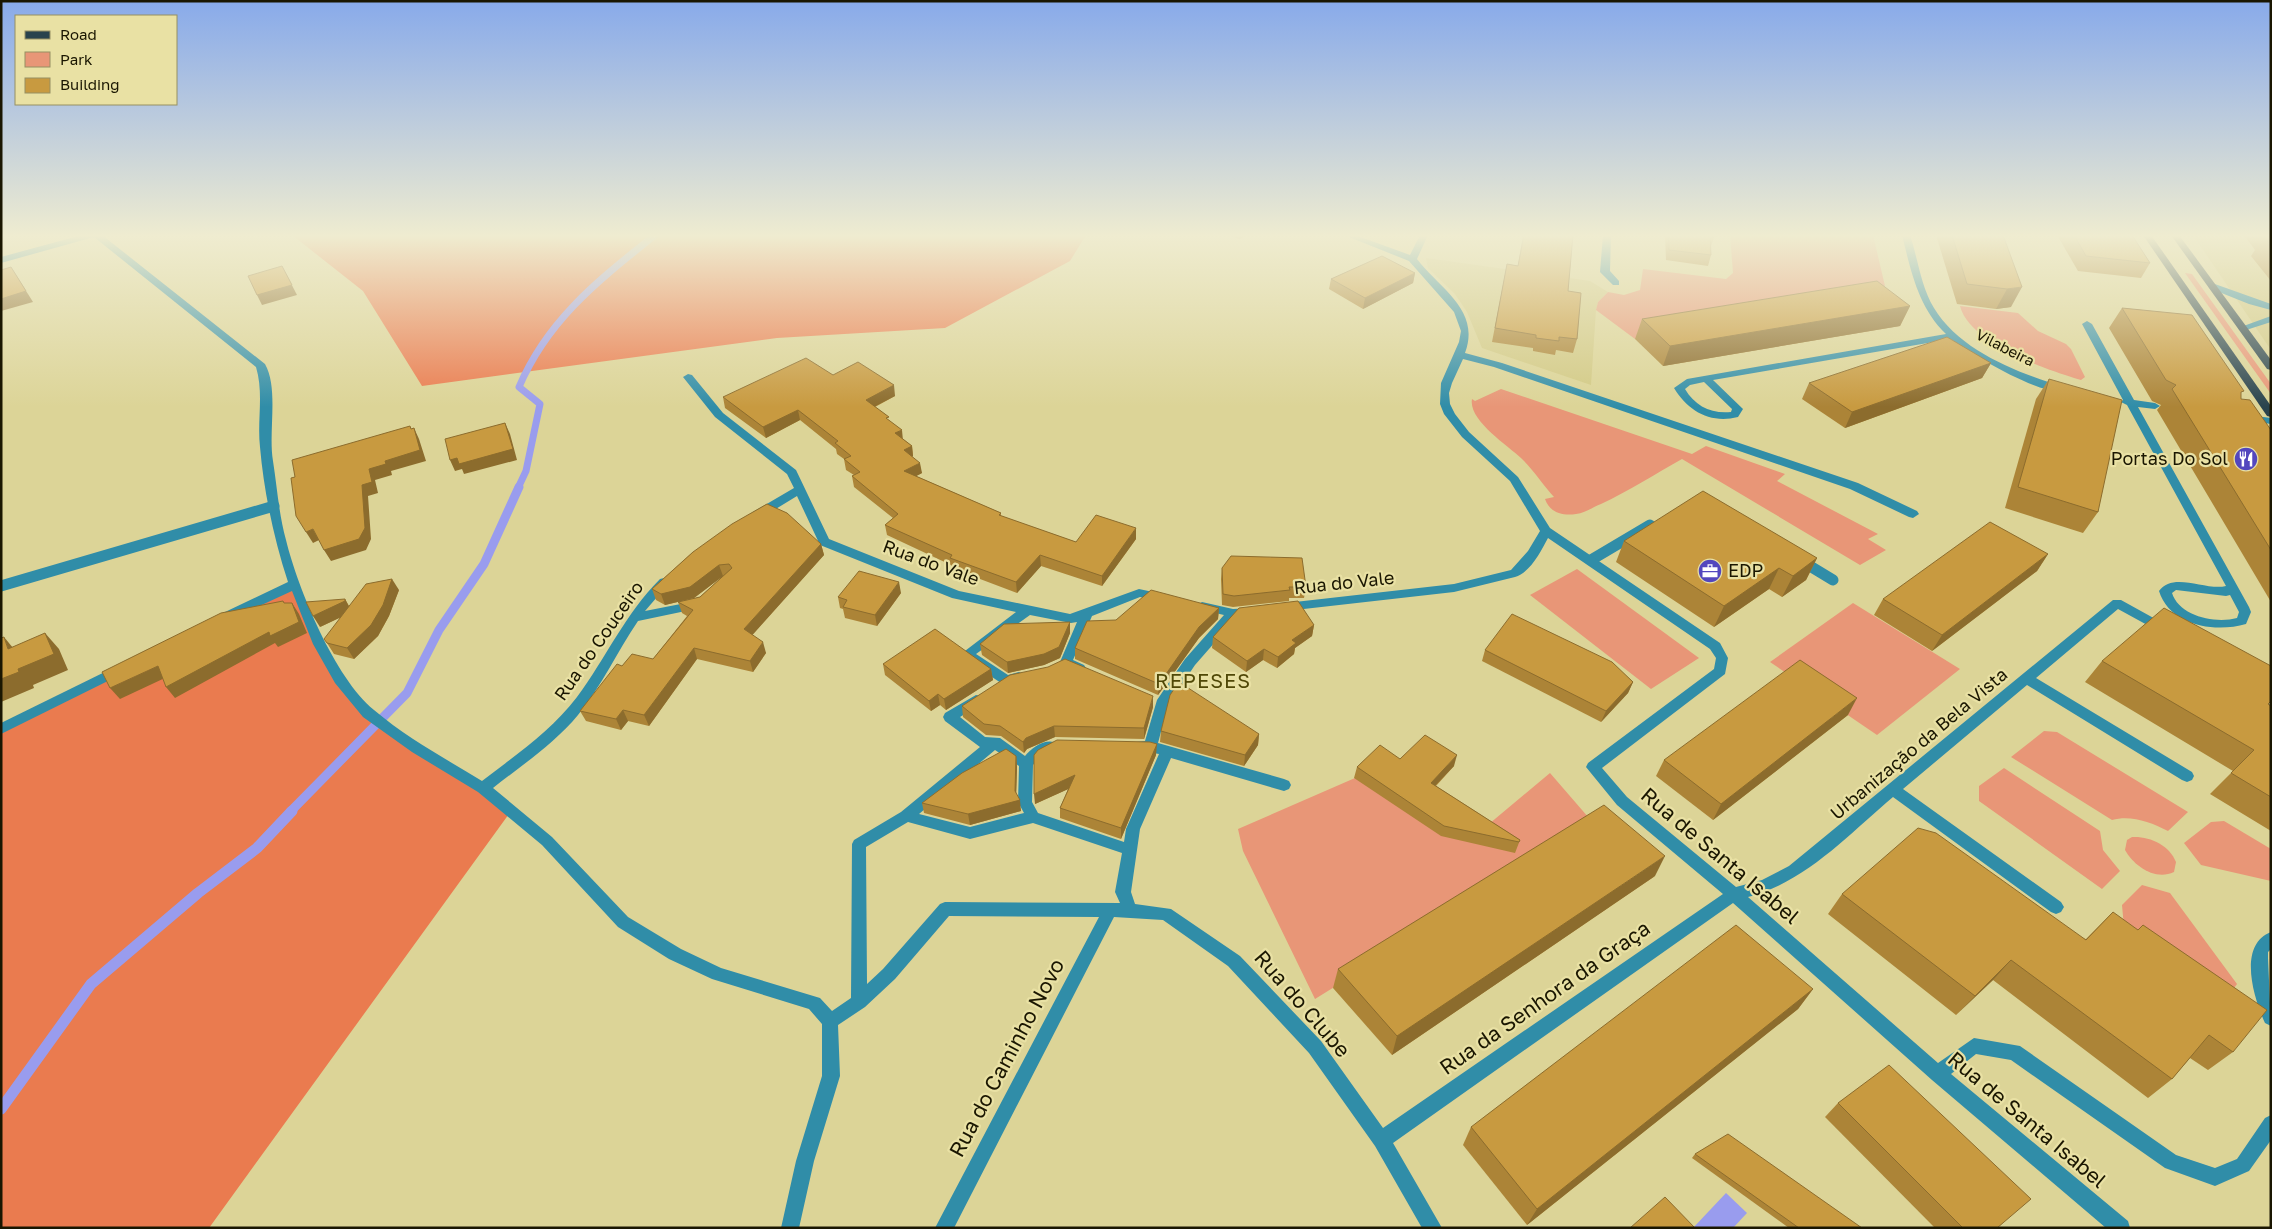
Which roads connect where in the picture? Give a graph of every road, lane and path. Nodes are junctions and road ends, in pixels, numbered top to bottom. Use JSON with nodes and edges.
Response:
{"nodes":[{"id":1,"x":169,"y":292,"type":"edge"},
{"id":2,"x":1442,"y":292,"type":"edge"},
{"id":3,"x":1924,"y":292,"type":"edge"},
{"id":4,"x":2187,"y":292,"type":"edge"},
{"id":5,"x":2217,"y":292,"type":"edge"},
{"id":6,"x":2228,"y":292,"type":"edge"},
{"id":7,"x":2271,"y":307,"type":"edge"},
{"id":8,"x":2271,"y":319,"type":"edge"},
{"id":9,"x":2087,"y":324,"type":"dead end"},
{"id":10,"x":2243,"y":328,"type":"junction"},
{"id":11,"x":1954,"y":336,"type":"junction"},
{"id":12,"x":1460,"y":355,"type":"junction"},
{"id":13,"x":2271,"y":367,"type":"edge"},
{"id":14,"x":688,"y":377,"type":"dead end"},
{"id":15,"x":1706,"y":379,"type":"junction"},
{"id":16,"x":2072,"y":392,"type":"edge"},
{"id":17,"x":2113,"y":401,"type":"edge"},
{"id":18,"x":2130,"y":403,"type":"junction"},
{"id":19,"x":2155,"y":406,"type":"dead end"},
{"id":20,"x":2271,"y":414,"type":"edge"},
{"id":21,"x":2241,"y":417,"type":"edge"},
{"id":22,"x":2271,"y":421,"type":"edge"},
{"id":23,"x":800,"y":489,"type":"junction"},
{"id":24,"x":274,"y":506,"type":"junction"},
{"id":25,"x":1912,"y":514,"type":"dead end"},
{"id":26,"x":1657,"y":521,"type":"edge"},
{"id":27,"x":743,"y":524,"type":"edge"},
{"id":28,"x":1546,"y":531,"type":"junction"},
{"id":29,"x":1791,"y":554,"type":"edge"},
{"id":30,"x":1591,"y":560,"type":"junction"},
{"id":31,"x":673,"y":574,"type":"edge"},
{"id":32,"x":1834,"y":580,"type":"dead end"},
{"id":33,"x":295,"y":584,"type":"junction"},
{"id":34,"x":1,"y":586,"type":"edge"},
{"id":35,"x":2232,"y":588,"type":"junction"},
{"id":36,"x":706,"y":598,"type":"edge"},
{"id":37,"x":1028,"y":610,"type":"junction"},
{"id":38,"x":1087,"y":613,"type":"junction"},
{"id":39,"x":1233,"y":613,"type":"junction"},
{"id":40,"x":633,"y":618,"type":"junction"},
{"id":41,"x":216,"y":622,"type":"edge"},
{"id":42,"x":2176,"y":635,"type":"edge"},
{"id":43,"x":1066,"y":662,"type":"junction"},
{"id":44,"x":130,"y":665,"type":"edge"},
{"id":45,"x":1054,"y":668,"type":"edge"},
{"id":46,"x":1092,"y":674,"type":"edge"},
{"id":47,"x":1031,"y":675,"type":"edge"},
{"id":48,"x":2027,"y":679,"type":"junction"},
{"id":49,"x":1006,"y":680,"type":"junction"},
{"id":50,"x":1,"y":729,"type":"edge"},
{"id":51,"x":995,"y":742,"type":"junction"},
{"id":52,"x":1064,"y":744,"type":"edge"},
{"id":53,"x":1131,"y":746,"type":"edge"},
{"id":54,"x":1150,"y":746,"type":"junction"},
{"id":55,"x":1167,"y":751,"type":"junction"},
{"id":56,"x":1026,"y":764,"type":"junction"},
{"id":57,"x":2187,"y":776,"type":"dead end"},
{"id":58,"x":1284,"y":785,"type":"dead end"},
{"id":59,"x":483,"y":788,"type":"junction"},
{"id":60,"x":1893,"y":790,"type":"junction"},
{"id":61,"x":906,"y":816,"type":"junction"},
{"id":62,"x":1032,"y":817,"type":"junction"},
{"id":63,"x":1130,"y":850,"type":"junction"},
{"id":64,"x":1734,"y":894,"type":"junction"},
{"id":65,"x":2056,"y":907,"type":"dead end"},
{"id":66,"x":1110,"y":910,"type":"junction"},
{"id":67,"x":1130,"y":910,"type":"junction"},
{"id":68,"x":2271,"y":939,"type":"edge"},
{"id":69,"x":859,"y":1002,"type":"junction"},
{"id":70,"x":2271,"y":1018,"type":"edge"},
{"id":71,"x":830,"y":1021,"type":"junction"},
{"id":72,"x":1938,"y":1074,"type":"junction"},
{"id":73,"x":2271,"y":1124,"type":"edge"},
{"id":74,"x":1381,"y":1140,"type":"junction"},
{"id":75,"x":790,"y":1228,"type":"edge"},
{"id":76,"x":944,"y":1228,"type":"edge"},
{"id":77,"x":1433,"y":1228,"type":"edge"},
{"id":78,"x":2121,"y":1228,"type":"edge"}],
"edges":[{"from":1,"to":24,"type":"street"},
{"from":2,"to":12,"type":"street"},
{"from":3,"to":11,"type":"street","name":"Vilabeira"},
{"from":4,"to":20,"type":"main road"},
{"from":5,"to":10,"type":"main road"},
{"from":6,"to":7,"type":"street"},
{"from":8,"to":10,"type":"street"},
{"from":9,"to":18,"type":"street"},
{"from":10,"to":13,"type":"main road"},
{"from":11,"to":15,"type":"street"},
{"from":11,"to":16,"type":"street","name":"Vilabeira"},
{"from":12,"to":25,"type":"street"},
{"from":12,"to":28,"type":"street"},
{"from":14,"to":23,"type":"street","name":"Rua do Vale"},
{"from":15,"to":15,"type":"street"},
{"from":17,"to":18,"type":"street"},
{"from":18,"to":19,"type":"street"},
{"from":18,"to":35,"type":"street"},
{"from":21,"to":22,"type":"street"},
{"from":23,"to":27,"type":"street"},
{"from":23,"to":37,"type":"street","name":"Rua do Vale"},
{"from":24,"to":33,"type":"street"},
{"from":24,"to":34,"type":"lane"},
{"from":26,"to":30,"type":"lane"},
{"from":28,"to":30,"type":"street","name":"Rua de Santa Isabel"},
{"from":28,"to":39,"type":"street","name":"Rua do Vale"},
{"from":29,"to":32,"type":"lane"},
{"from":30,"to":64,"type":"street","name":"Rua de Santa Isabel"},
{"from":31,"to":40,"type":"street","name":"Rua do Couceiro"},
{"from":33,"to":41,"type":"street"},
{"from":33,"to":59,"type":"street"},
{"from":35,"to":35,"type":"street"},
{"from":36,"to":40,"type":"street"},
{"from":37,"to":38,"type":"street","name":"Rua do Vale"},
{"from":37,"to":49,"type":"street"},
{"from":38,"to":39,"type":"street","name":"Rua do Vale"},
{"from":38,"to":43,"type":"street"},
{"from":39,"to":54,"type":"street"},
{"from":40,"to":59,"type":"street","name":"Rua do Couceiro"},
{"from":42,"to":48,"type":"street","name":"Urbanização da Bela Vista"},
{"from":43,"to":45,"type":"street"},
{"from":43,"to":46,"type":"street"},
{"from":44,"to":50,"type":"street"},
{"from":47,"to":49,"type":"street"},
{"from":48,"to":57,"type":"street"},
{"from":48,"to":60,"type":"street","name":"Urbanização da Bela Vista"},
{"from":49,"to":51,"type":"street"},
{"from":51,"to":56,"type":"street"},
{"from":51,"to":61,"type":"street"},
{"from":52,"to":56,"type":"street"},
{"from":53,"to":54,"type":"street"},
{"from":54,"to":55,"type":"street"},
{"from":55,"to":58,"type":"street"},
{"from":55,"to":63,"type":"street"},
{"from":56,"to":62,"type":"street"},
{"from":59,"to":71,"type":"street"},
{"from":60,"to":64,"type":"street","name":"Urbanização da Bela Vista"},
{"from":60,"to":65,"type":"street"},
{"from":61,"to":62,"type":"street"},
{"from":61,"to":69,"type":"street"},
{"from":62,"to":63,"type":"street"},
{"from":63,"to":67,"type":"street"},
{"from":64,"to":72,"type":"street","name":"Rua de Santa Isabel"},
{"from":64,"to":74,"type":"street","name":"Rua da Senhora da Graça"},
{"from":66,"to":67,"type":"street","name":"Rua do Clube"},
{"from":66,"to":69,"type":"street","name":"Rua do Clube"},
{"from":66,"to":76,"type":"street","name":"Rua do Caminho Novo"},
{"from":67,"to":74,"type":"street","name":"Rua do Clube"},
{"from":68,"to":70,"type":"street"},
{"from":69,"to":71,"type":"street","name":"Rua do Clube"},
{"from":71,"to":75,"type":"street"},
{"from":72,"to":73,"type":"street"},
{"from":72,"to":78,"type":"street","name":"Rua de Santa Isabel"},
{"from":74,"to":77,"type":"street","name":"Rua do Clube"}]}
